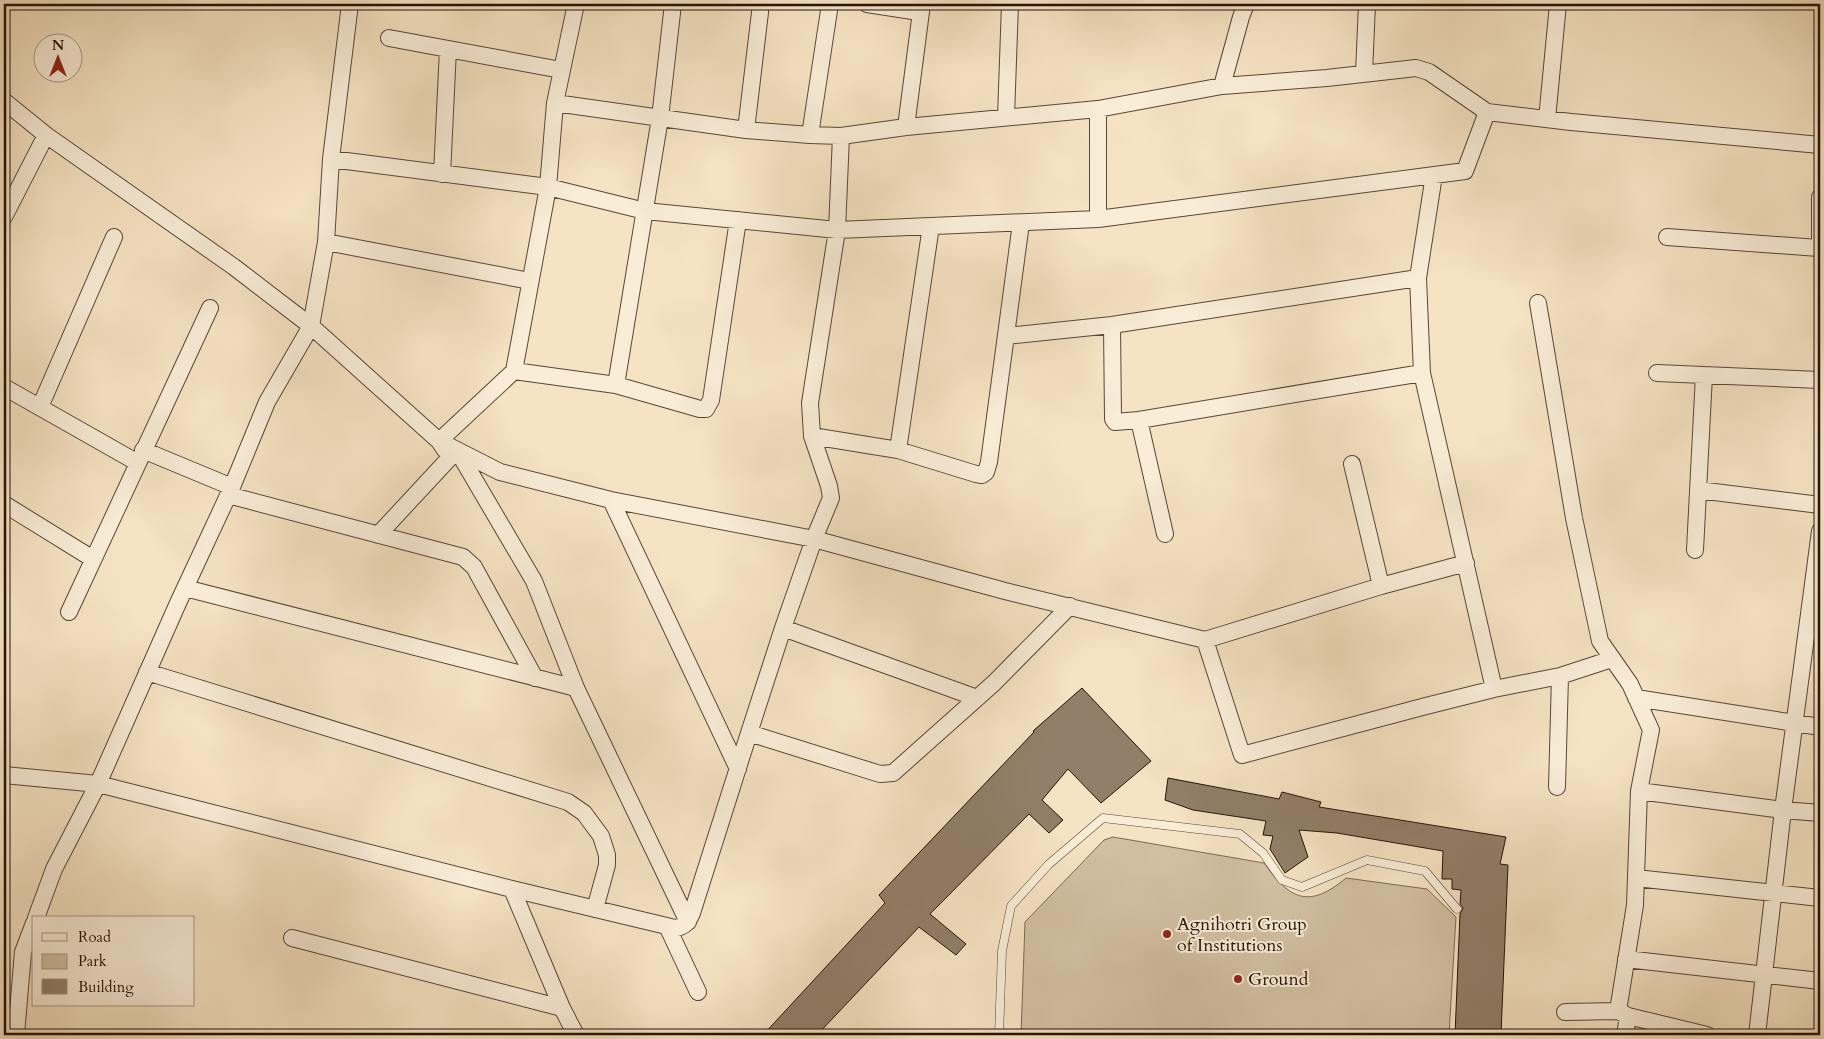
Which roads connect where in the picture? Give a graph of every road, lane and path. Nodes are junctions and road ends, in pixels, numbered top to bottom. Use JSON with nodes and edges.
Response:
{"nodes":[{"id":1,"x":350,"y":4,"type":"edge"},
{"id":2,"x":576,"y":4,"type":"edge"},
{"id":3,"x":674,"y":4,"type":"edge"},
{"id":4,"x":761,"y":4,"type":"edge"},
{"id":5,"x":830,"y":4,"type":"edge"},
{"id":6,"x":867,"y":4,"type":"edge"},
{"id":7,"x":1010,"y":4,"type":"edge"},
{"id":8,"x":1246,"y":4,"type":"edge"},
{"id":9,"x":1367,"y":4,"type":"edge"},
{"id":10,"x":1558,"y":4,"type":"edge"},
{"id":11,"x":920,"y":8,"type":"edge"},
{"id":12,"x":389,"y":38,"type":"dead end"},
{"id":13,"x":448,"y":49,"type":"junction"},
{"id":14,"x":561,"y":70,"type":"junction"},
{"id":15,"x":1364,"y":73,"type":"junction"},
{"id":16,"x":1222,"y":86,"type":"junction"},
{"id":17,"x":4,"y":101,"type":"edge"},
{"id":18,"x":555,"y":103,"type":"junction"},
{"id":19,"x":1098,"y":109,"type":"junction"},
{"id":20,"x":1486,"y":112,"type":"junction"},
{"id":21,"x":1006,"y":117,"type":"junction"},
{"id":22,"x":660,"y":118,"type":"junction"},
{"id":23,"x":1547,"y":119,"type":"junction"},
{"id":24,"x":906,"y":127,"type":"junction"},
{"id":25,"x":746,"y":130,"type":"junction"},
{"id":26,"x":46,"y":135,"type":"junction"},
{"id":27,"x":810,"y":135,"type":"junction"},
{"id":28,"x":841,"y":136,"type":"junction"},
{"id":29,"x":1820,"y":145,"type":"edge"},
{"id":30,"x":332,"y":159,"type":"junction"},
{"id":31,"x":442,"y":174,"type":"junction"},
{"id":32,"x":1434,"y":175,"type":"junction"},
{"id":33,"x":548,"y":187,"type":"junction"},
{"id":34,"x":1820,"y":197,"type":"edge"},
{"id":35,"x":645,"y":211,"type":"junction"},
{"id":36,"x":4,"y":217,"type":"edge"},
{"id":37,"x":1098,"y":219,"type":"junction"},
{"id":38,"x":738,"y":220,"type":"junction"},
{"id":39,"x":1021,"y":223,"type":"junction"},
{"id":40,"x":931,"y":226,"type":"junction"},
{"id":41,"x":837,"y":230,"type":"junction"},
{"id":42,"x":114,"y":236,"type":"dead end"},
{"id":43,"x":1667,"y":237,"type":"dead end"},
{"id":44,"x":326,"y":242,"type":"junction"},
{"id":45,"x":1820,"y":248,"type":"edge"},
{"id":46,"x":1418,"y":278,"type":"junction"},
{"id":47,"x":530,"y":281,"type":"junction"},
{"id":48,"x":1538,"y":302,"type":"dead end"},
{"id":49,"x":210,"y":308,"type":"dead end"},
{"id":50,"x":1112,"y":325,"type":"junction"},
{"id":51,"x":312,"y":326,"type":"junction"},
{"id":52,"x":1006,"y":336,"type":"junction"},
{"id":53,"x":514,"y":371,"type":"junction"},
{"id":54,"x":1422,"y":373,"type":"junction"},
{"id":55,"x":1657,"y":373,"type":"dead end"},
{"id":56,"x":1704,"y":375,"type":"junction"},
{"id":57,"x":1820,"y":380,"type":"edge"},
{"id":58,"x":616,"y":385,"type":"junction"},
{"id":59,"x":4,"y":387,"type":"edge"},
{"id":60,"x":40,"y":408,"type":"junction"},
{"id":61,"x":1140,"y":420,"type":"junction"},
{"id":62,"x":812,"y":436,"type":"junction"},
{"id":63,"x":439,"y":441,"type":"junction"},
{"id":64,"x":898,"y":450,"type":"junction"},
{"id":65,"x":450,"y":456,"type":"junction"},
{"id":66,"x":140,"y":457,"type":"junction"},
{"id":67,"x":1352,"y":464,"type":"dead end"},
{"id":68,"x":1698,"y":490,"type":"junction"},
{"id":69,"x":230,"y":491,"type":"junction"},
{"id":70,"x":610,"y":500,"type":"junction"},
{"id":71,"x":4,"y":504,"type":"edge"},
{"id":72,"x":1820,"y":505,"type":"edge"},
{"id":73,"x":1820,"y":531,"type":"edge"},
{"id":74,"x":1165,"y":534,"type":"dead end"},
{"id":75,"x":378,"y":535,"type":"junction"},
{"id":76,"x":814,"y":540,"type":"junction"},
{"id":77,"x":1695,"y":550,"type":"dead end"},
{"id":78,"x":93,"y":559,"type":"junction"},
{"id":79,"x":1466,"y":563,"type":"junction"},
{"id":80,"x":1381,"y":586,"type":"junction"},
{"id":81,"x":185,"y":588,"type":"junction"},
{"id":82,"x":1070,"y":606,"type":"junction"},
{"id":83,"x":68,"y":612,"type":"dead end"},
{"id":84,"x":783,"y":628,"type":"junction"},
{"id":85,"x":1204,"y":640,"type":"junction"},
{"id":86,"x":1612,"y":659,"type":"junction"},
{"id":87,"x":147,"y":672,"type":"junction"},
{"id":88,"x":1560,"y":676,"type":"junction"},
{"id":89,"x":538,"y":679,"type":"junction"},
{"id":90,"x":572,"y":687,"type":"junction"},
{"id":91,"x":1494,"y":689,"type":"junction"},
{"id":92,"x":977,"y":698,"type":"junction"},
{"id":93,"x":1636,"y":698,"type":"junction"},
{"id":94,"x":1794,"y":724,"type":"junction"},
{"id":95,"x":1820,"y":727,"type":"edge"},
{"id":96,"x":749,"y":733,"type":"junction"},
{"id":97,"x":738,"y":768,"type":"junction"},
{"id":98,"x":4,"y":775,"type":"edge"},
{"id":99,"x":98,"y":784,"type":"junction"},
{"id":100,"x":1557,"y":788,"type":"dead end"},
{"id":101,"x":1639,"y":791,"type":"junction"},
{"id":102,"x":1783,"y":810,"type":"junction"},
{"id":103,"x":1820,"y":813,"type":"edge"},
{"id":104,"x":1636,"y":878,"type":"junction"},
{"id":105,"x":512,"y":889,"type":"junction"},
{"id":106,"x":1774,"y":892,"type":"junction"},
{"id":107,"x":1820,"y":898,"type":"edge"},
{"id":108,"x":596,"y":909,"type":"junction"},
{"id":109,"x":1457,"y":909,"type":"dead end"},
{"id":110,"x":37,"y":916,"type":"edge"},
{"id":111,"x":688,"y":922,"type":"junction"},
{"id":112,"x":667,"y":926,"type":"junction"},
{"id":113,"x":32,"y":928,"type":"edge"},
{"id":114,"x":292,"y":938,"type":"dead end"},
{"id":115,"x":1626,"y":960,"type":"junction"},
{"id":116,"x":1763,"y":974,"type":"junction"},
{"id":117,"x":1820,"y":981,"type":"edge"},
{"id":118,"x":698,"y":992,"type":"dead end"},
{"id":119,"x":562,"y":1008,"type":"junction"},
{"id":120,"x":1565,"y":1012,"type":"dead end"},
{"id":121,"x":1623,"y":1014,"type":"junction"},
{"id":122,"x":16,"y":1035,"type":"edge"},
{"id":123,"x":576,"y":1035,"type":"edge"},
{"id":124,"x":999,"y":1035,"type":"edge"},
{"id":125,"x":1625,"y":1035,"type":"edge"},
{"id":126,"x":1707,"y":1035,"type":"edge"},
{"id":127,"x":1757,"y":1035,"type":"edge"}],
"edges":[{"from":1,"to":30,"type":"street"},
{"from":2,"to":14,"type":"street"},
{"from":3,"to":22,"type":"street"},
{"from":4,"to":25,"type":"street"},
{"from":5,"to":27,"type":"street"},
{"from":6,"to":11,"type":"street"},
{"from":7,"to":21,"type":"street"},
{"from":8,"to":16,"type":"street"},
{"from":9,"to":15,"type":"street"},
{"from":10,"to":23,"type":"street"},
{"from":11,"to":24,"type":"street"},
{"from":12,"to":13,"type":"street"},
{"from":13,"to":14,"type":"street"},
{"from":13,"to":31,"type":"street"},
{"from":14,"to":18,"type":"street"},
{"from":15,"to":16,"type":"street"},
{"from":15,"to":20,"type":"street"},
{"from":16,"to":19,"type":"street"},
{"from":17,"to":26,"type":"street"},
{"from":18,"to":22,"type":"street"},
{"from":18,"to":33,"type":"street"},
{"from":19,"to":21,"type":"street"},
{"from":19,"to":37,"type":"street"},
{"from":20,"to":23,"type":"street"},
{"from":20,"to":32,"type":"street"},
{"from":21,"to":24,"type":"street"},
{"from":22,"to":25,"type":"street"},
{"from":22,"to":35,"type":"street"},
{"from":23,"to":29,"type":"street"},
{"from":24,"to":28,"type":"street"},
{"from":25,"to":27,"type":"street"},
{"from":26,"to":36,"type":"street"},
{"from":26,"to":51,"type":"street"},
{"from":27,"to":28,"type":"street"},
{"from":28,"to":41,"type":"street"},
{"from":30,"to":31,"type":"street"},
{"from":30,"to":44,"type":"street"},
{"from":31,"to":33,"type":"street"},
{"from":32,"to":37,"type":"street"},
{"from":32,"to":46,"type":"street"},
{"from":33,"to":35,"type":"street"},
{"from":33,"to":47,"type":"street"},
{"from":34,"to":45,"type":"street"},
{"from":35,"to":38,"type":"street"},
{"from":35,"to":58,"type":"street"},
{"from":37,"to":39,"type":"street"},
{"from":38,"to":41,"type":"street"},
{"from":38,"to":58,"type":"street"},
{"from":39,"to":40,"type":"street"},
{"from":39,"to":52,"type":"street"},
{"from":40,"to":41,"type":"street"},
{"from":40,"to":64,"type":"street"},
{"from":41,"to":62,"type":"street"},
{"from":42,"to":60,"type":"street"},
{"from":43,"to":45,"type":"street"},
{"from":44,"to":47,"type":"street"},
{"from":44,"to":51,"type":"street"},
{"from":46,"to":50,"type":"street"},
{"from":46,"to":54,"type":"street"},
{"from":47,"to":53,"type":"street"},
{"from":48,"to":86,"type":"street"},
{"from":49,"to":66,"type":"street"},
{"from":50,"to":52,"type":"street"},
{"from":50,"to":61,"type":"street"},
{"from":51,"to":63,"type":"street"},
{"from":51,"to":69,"type":"street"},
{"from":52,"to":64,"type":"street"},
{"from":53,"to":58,"type":"street"},
{"from":53,"to":63,"type":"street"},
{"from":54,"to":61,"type":"street"},
{"from":54,"to":79,"type":"street"},
{"from":55,"to":56,"type":"street"},
{"from":56,"to":57,"type":"street"},
{"from":56,"to":68,"type":"street"},
{"from":59,"to":60,"type":"street"},
{"from":60,"to":66,"type":"street"},
{"from":61,"to":74,"type":"street"},
{"from":62,"to":64,"type":"street"},
{"from":62,"to":76,"type":"street"},
{"from":63,"to":65,"type":"street"},
{"from":65,"to":70,"type":"street"},
{"from":65,"to":75,"type":"street"},
{"from":65,"to":90,"type":"street"},
{"from":66,"to":69,"type":"street"},
{"from":66,"to":78,"type":"street"},
{"from":67,"to":80,"type":"street"},
{"from":68,"to":72,"type":"street"},
{"from":68,"to":77,"type":"street"},
{"from":69,"to":75,"type":"street"},
{"from":69,"to":81,"type":"street"},
{"from":70,"to":76,"type":"street"},
{"from":70,"to":97,"type":"street"},
{"from":71,"to":78,"type":"street"},
{"from":73,"to":94,"type":"street"},
{"from":75,"to":89,"type":"street"},
{"from":76,"to":82,"type":"street"},
{"from":76,"to":84,"type":"street"},
{"from":78,"to":83,"type":"street"},
{"from":79,"to":80,"type":"street"},
{"from":79,"to":91,"type":"street"},
{"from":80,"to":85,"type":"street"},
{"from":81,"to":87,"type":"street"},
{"from":81,"to":89,"type":"street"},
{"from":82,"to":85,"type":"street"},
{"from":82,"to":92,"type":"street"},
{"from":84,"to":92,"type":"street"},
{"from":84,"to":96,"type":"street"},
{"from":85,"to":91,"type":"street"},
{"from":86,"to":88,"type":"street"},
{"from":86,"to":93,"type":"street"},
{"from":87,"to":99,"type":"street"},
{"from":87,"to":108,"type":"street"},
{"from":88,"to":91,"type":"street"},
{"from":88,"to":100,"type":"street"},
{"from":89,"to":90,"type":"street"},
{"from":90,"to":111,"type":"street"},
{"from":92,"to":96,"type":"street"},
{"from":93,"to":94,"type":"street"},
{"from":93,"to":101,"type":"street"},
{"from":94,"to":95,"type":"street"},
{"from":94,"to":102,"type":"street"},
{"from":96,"to":97,"type":"street"},
{"from":97,"to":111,"type":"street"},
{"from":98,"to":99,"type":"street"},
{"from":99,"to":105,"type":"street"},
{"from":99,"to":110,"type":"street"},
{"from":101,"to":102,"type":"street"},
{"from":101,"to":104,"type":"street"},
{"from":102,"to":103,"type":"street"},
{"from":102,"to":106,"type":"street"},
{"from":104,"to":106,"type":"street"},
{"from":104,"to":115,"type":"street"},
{"from":105,"to":108,"type":"street"},
{"from":105,"to":119,"type":"street"},
{"from":106,"to":107,"type":"street"},
{"from":106,"to":116,"type":"street"},
{"from":108,"to":112,"type":"street"},
{"from":109,"to":124,"type":"lane"},
{"from":111,"to":112,"type":"street"},
{"from":112,"to":118,"type":"street"},
{"from":113,"to":122,"type":"street"},
{"from":114,"to":119,"type":"street"},
{"from":115,"to":116,"type":"street"},
{"from":115,"to":121,"type":"street"},
{"from":116,"to":117,"type":"street"},
{"from":116,"to":127,"type":"street"},
{"from":119,"to":123,"type":"street"},
{"from":120,"to":121,"type":"street"},
{"from":121,"to":125,"type":"street"},
{"from":121,"to":126,"type":"street"}]}
